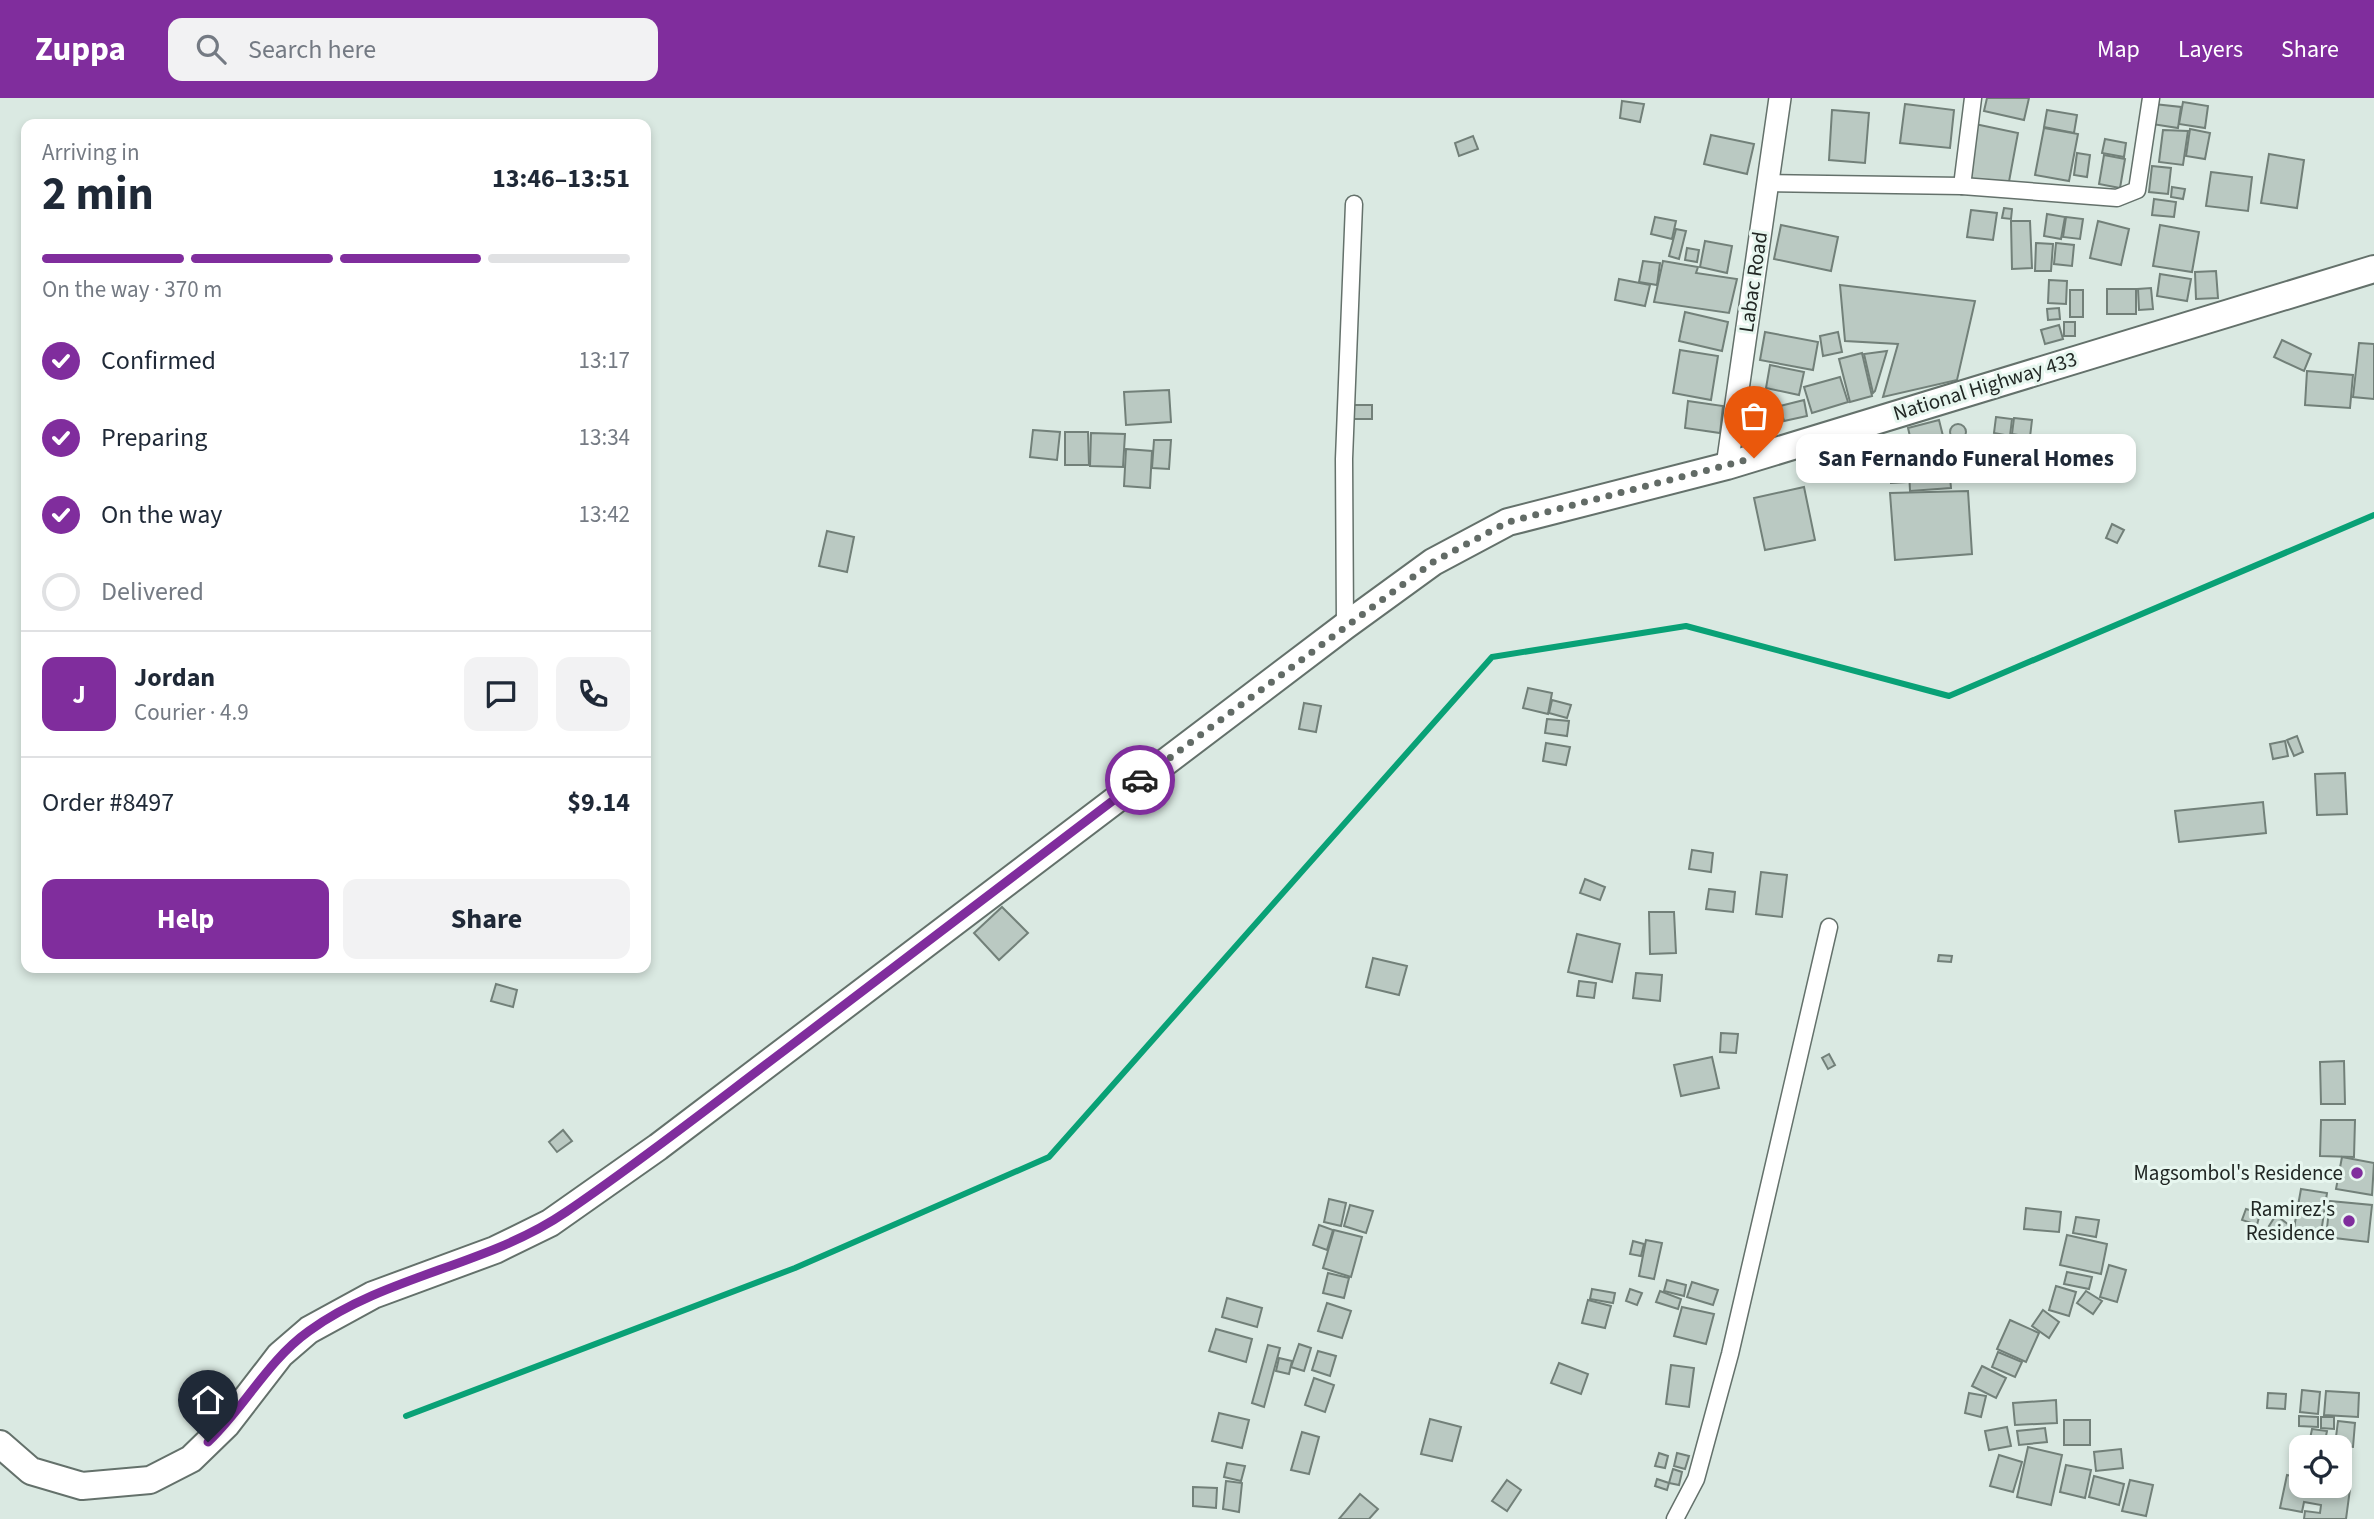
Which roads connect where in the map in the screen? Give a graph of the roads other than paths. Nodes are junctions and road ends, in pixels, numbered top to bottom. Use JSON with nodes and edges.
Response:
{"nodes":[{"id":1,"x":1780,"y":98,"type":"edge"},
{"id":2,"x":1973,"y":98,"type":"edge"},
{"id":3,"x":2151,"y":98,"type":"edge"},
{"id":4,"x":1767,"y":183,"type":"junction"},
{"id":5,"x":1962,"y":186,"type":"junction"},
{"id":6,"x":1354,"y":204,"type":"dead end"},
{"id":7,"x":2372,"y":270,"type":"edge"},
{"id":8,"x":1727,"y":466,"type":"junction"},
{"id":9,"x":1345,"y":626,"type":"junction"},
{"id":10,"x":1829,"y":927,"type":"dead end"},
{"id":11,"x":0,"y":1444,"type":"edge"},
{"id":12,"x":1675,"y":1519,"type":"edge"}],
"edges":[{"from":1,"to":4,"type":"street","name":"Labac Road"},
{"from":2,"to":5,"type":"street"},
{"from":3,"to":5,"type":"street"},
{"from":4,"to":5,"type":"street"},
{"from":4,"to":8,"type":"street","name":"Labac Road"},
{"from":6,"to":9,"type":"street"},
{"from":7,"to":8,"type":"main road","name":"National Highway 433"},
{"from":8,"to":9,"type":"main road","name":"National Highway 433"},
{"from":9,"to":11,"type":"main road","name":"National Highway 433"},
{"from":10,"to":12,"type":"street"}]}
